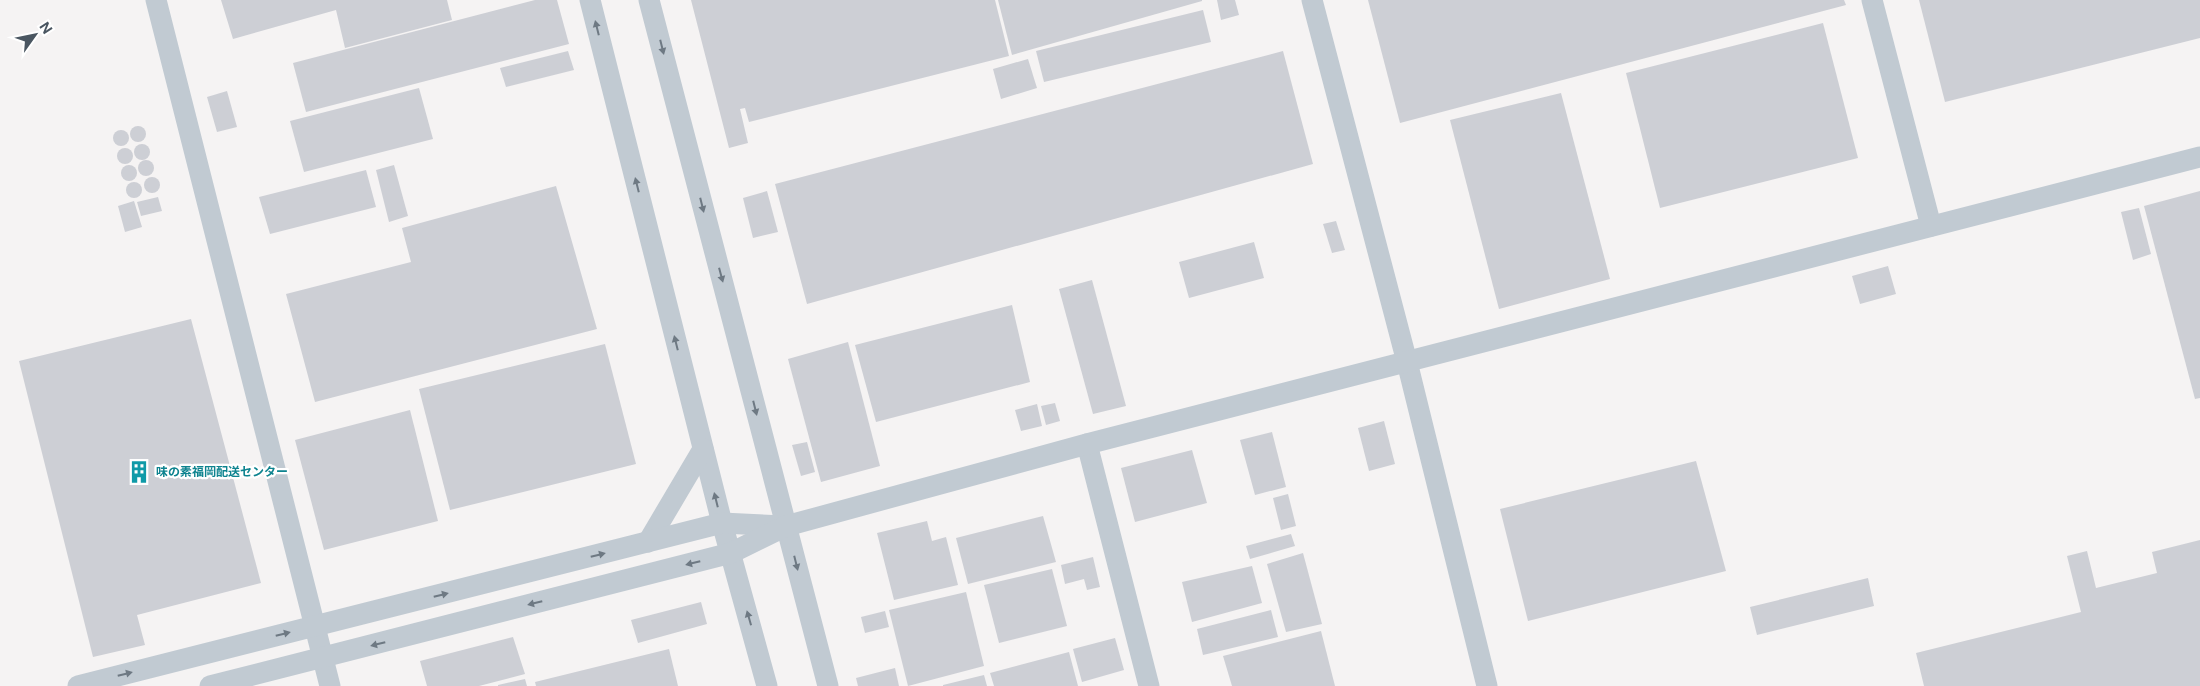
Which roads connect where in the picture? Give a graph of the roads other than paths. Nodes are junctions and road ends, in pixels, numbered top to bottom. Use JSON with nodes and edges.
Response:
{"nodes":[{"id":1,"x":156,"y":0,"type":"edge"},
{"id":2,"x":590,"y":0,"type":"edge"},
{"id":3,"x":649,"y":0,"type":"edge"},
{"id":4,"x":1312,"y":0,"type":"edge"},
{"id":5,"x":1872,"y":0,"type":"edge"},
{"id":6,"x":2200,"y":157,"type":"edge"},
{"id":7,"x":1931,"y":226,"type":"junction"},
{"id":8,"x":1407,"y":362,"type":"junction"},
{"id":9,"x":1087,"y":444,"type":"junction"},
{"id":10,"x":703,"y":449,"type":"junction"},
{"id":11,"x":722,"y":524,"type":"junction"},
{"id":12,"x":786,"y":526,"type":"junction"},
{"id":13,"x":648,"y":542,"type":"junction"},
{"id":14,"x":731,"y":553,"type":"junction"},
{"id":15,"x":314,"y":627,"type":"junction"},
{"id":16,"x":323,"y":658,"type":"junction"},
{"id":17,"x":78,"y":686,"type":"edge"},
{"id":18,"x":210,"y":686,"type":"edge"},
{"id":19,"x":330,"y":686,"type":"edge"},
{"id":20,"x":767,"y":686,"type":"edge"},
{"id":21,"x":828,"y":686,"type":"edge"},
{"id":22,"x":1149,"y":686,"type":"edge"},
{"id":23,"x":1487,"y":686,"type":"edge"}],
"edges":[{"from":1,"to":15,"type":"street"},
{"from":10,"to":2,"type":"street","one_way":true},
{"from":3,"to":12,"type":"street","one_way":true},
{"from":4,"to":8,"type":"street"},
{"from":5,"to":7,"type":"street"},
{"from":6,"to":7,"type":"street"},
{"from":7,"to":8,"type":"street"},
{"from":8,"to":9,"type":"street"},
{"from":8,"to":23,"type":"street"},
{"from":9,"to":12,"type":"street"},
{"from":9,"to":22,"type":"street"},
{"from":11,"to":10,"type":"street","one_way":true},
{"from":10,"to":13,"type":"street"},
{"from":11,"to":12,"type":"street"},
{"from":11,"to":13,"type":"street"},
{"from":11,"to":14,"type":"street"},
{"from":12,"to":14,"type":"street"},
{"from":12,"to":21,"type":"street","one_way":true},
{"from":15,"to":13,"type":"street","one_way":true},
{"from":14,"to":16,"type":"street","one_way":true},
{"from":20,"to":14,"type":"street","one_way":true},
{"from":15,"to":16,"type":"street"},
{"from":17,"to":15,"type":"street","one_way":true},
{"from":16,"to":18,"type":"street"},
{"from":16,"to":19,"type":"street"}]}
